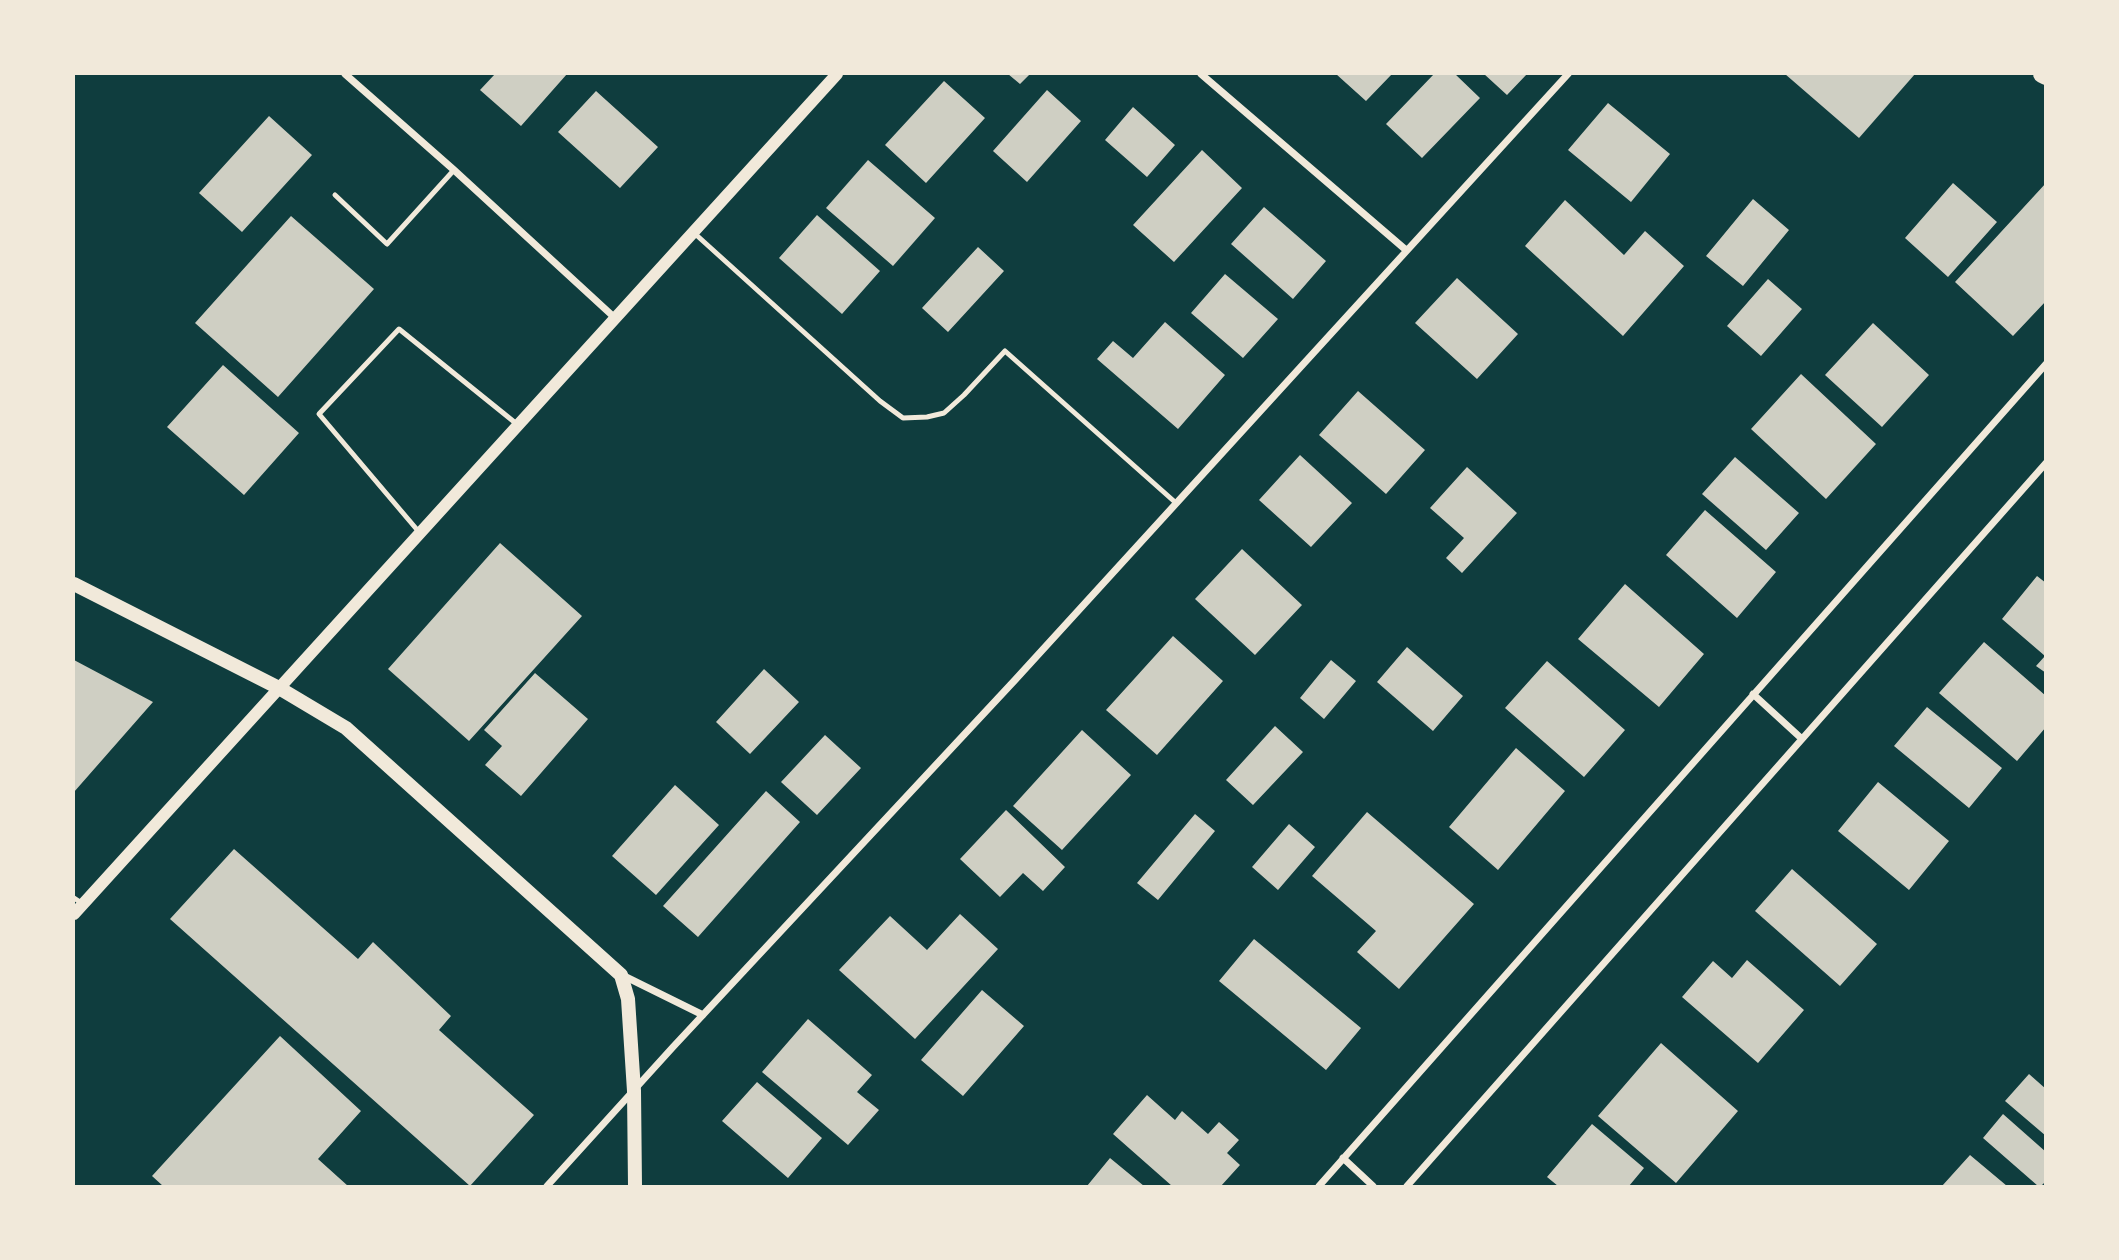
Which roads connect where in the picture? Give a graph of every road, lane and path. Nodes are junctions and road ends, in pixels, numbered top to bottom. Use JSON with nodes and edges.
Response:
{"nodes":[{"id":1,"x":345,"y":74,"type":"edge"},
{"id":2,"x":836,"y":74,"type":"edge"},
{"id":3,"x":1201,"y":74,"type":"edge"},
{"id":4,"x":1567,"y":74,"type":"edge"},
{"id":5,"x":454,"y":170,"type":"junction"},
{"id":6,"x":335,"y":195,"type":"dead end"},
{"id":7,"x":693,"y":232,"type":"junction"},
{"id":8,"x":1406,"y":250,"type":"junction"},
{"id":9,"x":615,"y":318,"type":"junction"},
{"id":10,"x":2046,"y":364,"type":"edge"},
{"id":11,"x":518,"y":425,"type":"junction"},
{"id":12,"x":2046,"y":463,"type":"edge"},
{"id":13,"x":1176,"y":503,"type":"junction"},
{"id":14,"x":420,"y":533,"type":"junction"},
{"id":15,"x":74,"y":584,"type":"edge"},
{"id":16,"x":279,"y":688,"type":"junction"},
{"id":17,"x":1753,"y":694,"type":"junction"},
{"id":18,"x":1802,"y":739,"type":"junction"},
{"id":19,"x":78,"y":901,"type":"edge"},
{"id":20,"x":74,"y":914,"type":"edge"},
{"id":21,"x":621,"y":975,"type":"junction"},
{"id":22,"x":703,"y":1014,"type":"junction"},
{"id":23,"x":634,"y":1091,"type":"junction"},
{"id":24,"x":1343,"y":1158,"type":"junction"},
{"id":25,"x":547,"y":1186,"type":"edge"},
{"id":26,"x":635,"y":1186,"type":"edge"},
{"id":27,"x":1319,"y":1186,"type":"edge"},
{"id":28,"x":1373,"y":1186,"type":"edge"},
{"id":29,"x":1407,"y":1186,"type":"edge"}],
"edges":[{"from":1,"to":5,"type":"street"},
{"from":2,"to":7,"type":"street"},
{"from":3,"to":8,"type":"street"},
{"from":4,"to":8,"type":"street"},
{"from":5,"to":6,"type":"lane"},
{"from":5,"to":9,"type":"street"},
{"from":7,"to":9,"type":"street"},
{"from":7,"to":13,"type":"lane"},
{"from":8,"to":13,"type":"street"},
{"from":9,"to":11,"type":"street"},
{"from":10,"to":17,"type":"street"},
{"from":11,"to":14,"type":"street"},
{"from":11,"to":14,"type":"lane"},
{"from":12,"to":18,"type":"street"},
{"from":13,"to":22,"type":"street"},
{"from":14,"to":16,"type":"street"},
{"from":15,"to":16,"type":"main road"},
{"from":16,"to":19,"type":"street"},
{"from":16,"to":21,"type":"main road"},
{"from":17,"to":18,"type":"street"},
{"from":17,"to":24,"type":"street"},
{"from":18,"to":29,"type":"street"},
{"from":19,"to":20,"type":"street"},
{"from":21,"to":22,"type":"street"},
{"from":21,"to":23,"type":"main road"},
{"from":22,"to":23,"type":"street"},
{"from":23,"to":25,"type":"street"},
{"from":23,"to":26,"type":"main road"},
{"from":24,"to":27,"type":"street"},
{"from":24,"to":28,"type":"street"}]}
